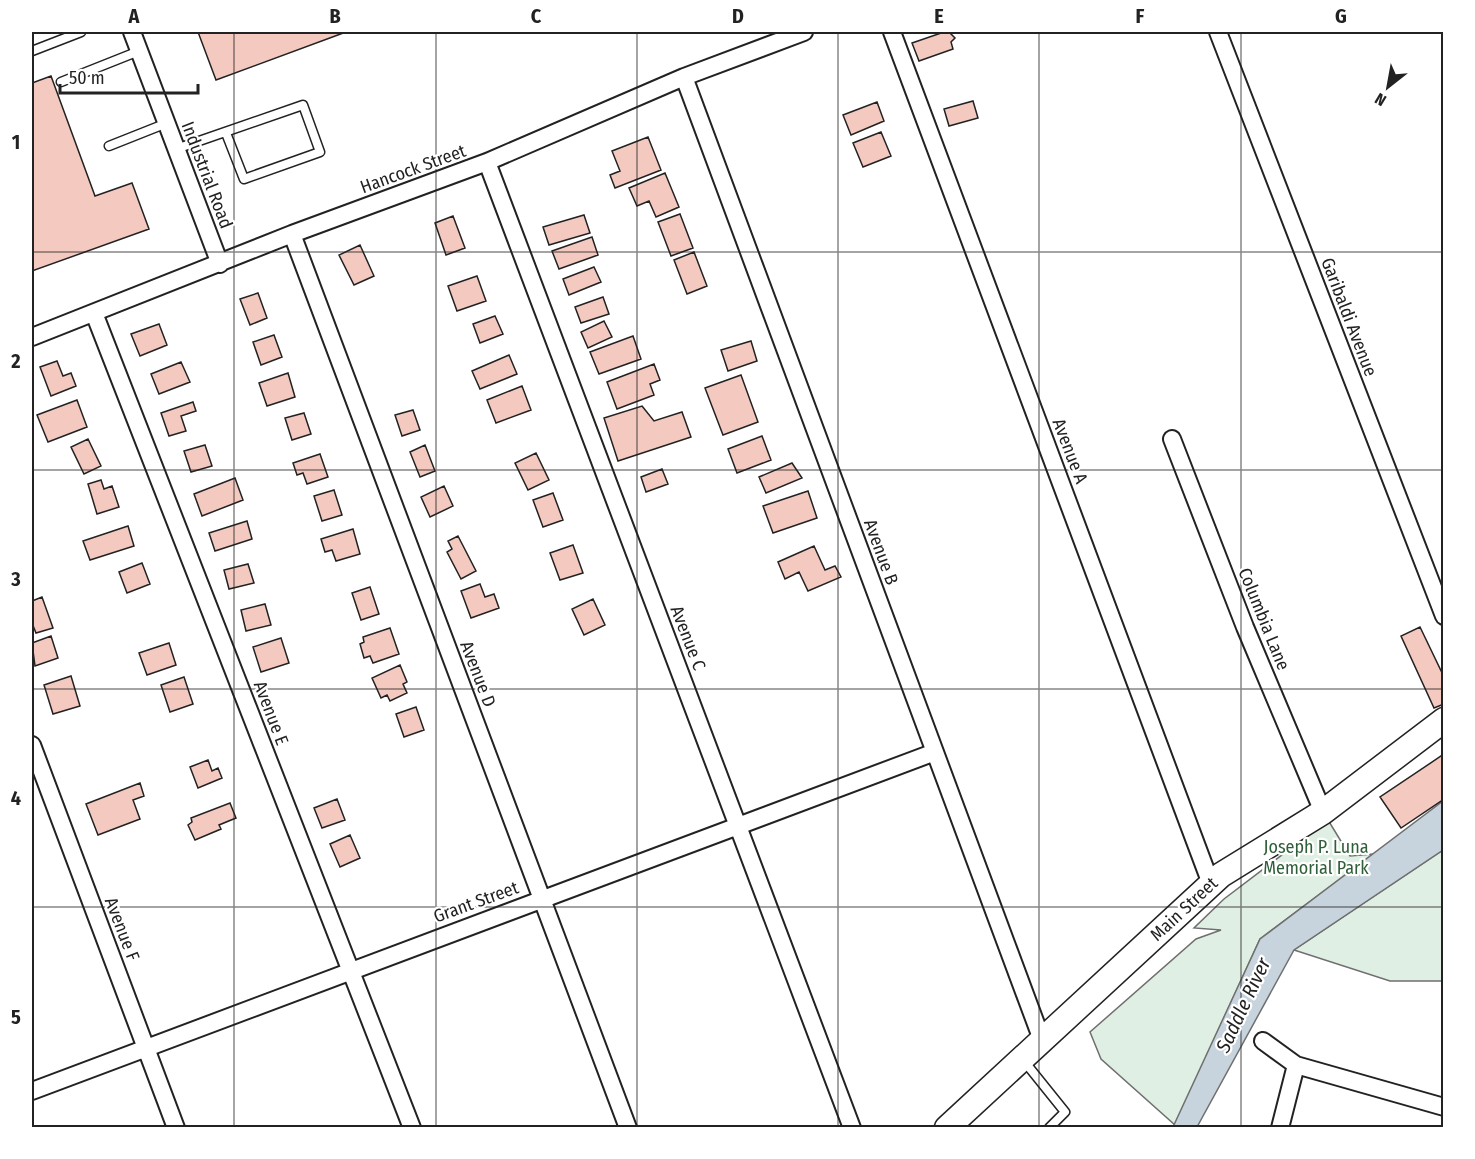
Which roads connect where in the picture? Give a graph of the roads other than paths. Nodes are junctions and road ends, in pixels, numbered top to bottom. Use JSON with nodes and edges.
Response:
{"nodes":[{"id":1,"x":81,"y":32,"type":"edge"},
{"id":2,"x":132,"y":32,"type":"edge"},
{"id":3,"x":804,"y":32,"type":"edge"},
{"id":4,"x":892,"y":32,"type":"edge"},
{"id":5,"x":1218,"y":32,"type":"edge"},
{"id":6,"x":32,"y":51,"type":"edge"},
{"id":7,"x":139,"y":51,"type":"junction"},
{"id":8,"x":684,"y":77,"type":"junction"},
{"id":9,"x":61,"y":82,"type":"dead end"},
{"id":10,"x":166,"y":123,"type":"junction"},
{"id":11,"x":226,"y":133,"type":"junction"},
{"id":12,"x":109,"y":146,"type":"dead end"},
{"id":13,"x":176,"y":149,"type":"junction"},
{"id":14,"x":487,"y":162,"type":"junction"},
{"id":15,"x":292,"y":234,"type":"junction"},
{"id":16,"x":219,"y":264,"type":"junction"},
{"id":17,"x":94,"y":313,"type":"junction"},
{"id":18,"x":32,"y":337,"type":"edge"},
{"id":19,"x":1172,"y":439,"type":"dead end"},
{"id":20,"x":1443,"y":616,"type":"edge"},
{"id":21,"x":1443,"y":720,"type":"edge"},
{"id":22,"x":32,"y":745,"type":"edge"},
{"id":23,"x":935,"y":752,"type":"junction"},
{"id":24,"x":1323,"y":812,"type":"junction"},
{"id":25,"x":738,"y":825,"type":"junction"},
{"id":26,"x":1211,"y":884,"type":"junction"},
{"id":27,"x":542,"y":898,"type":"junction"},
{"id":28,"x":350,"y":969,"type":"junction"},
{"id":29,"x":1042,"y":1040,"type":"junction"},
{"id":30,"x":1263,"y":1041,"type":"dead end"},
{"id":31,"x":145,"y":1047,"type":"junction"},
{"id":32,"x":1022,"y":1059,"type":"junction"},
{"id":33,"x":1296,"y":1065,"type":"junction"},
{"id":34,"x":32,"y":1091,"type":"edge"},
{"id":35,"x":1443,"y":1107,"type":"edge"},
{"id":36,"x":176,"y":1128,"type":"edge"},
{"id":37,"x":412,"y":1128,"type":"edge"},
{"id":38,"x":628,"y":1128,"type":"edge"},
{"id":39,"x":852,"y":1128,"type":"edge"},
{"id":40,"x":947,"y":1128,"type":"edge"},
{"id":41,"x":1049,"y":1128,"type":"edge"},
{"id":42,"x":1280,"y":1128,"type":"edge"}],
"edges":[{"from":1,"to":6,"type":"lane"},
{"from":2,"to":7,"type":"street","name":"Industrial Road"},
{"from":3,"to":8,"type":"street","name":"Hancock Street"},
{"from":4,"to":26,"type":"street","name":"Avenue A"},
{"from":5,"to":20,"type":"street","name":"Garibaldi Avenue"},
{"from":7,"to":9,"type":"lane"},
{"from":7,"to":10,"type":"street","name":"Industrial Road"},
{"from":8,"to":14,"type":"street","name":"Hancock Street"},
{"from":8,"to":23,"type":"street","name":"Avenue B"},
{"from":10,"to":12,"type":"lane"},
{"from":10,"to":13,"type":"street","name":"Industrial Road"},
{"from":11,"to":11,"type":"lane"},
{"from":11,"to":13,"type":"lane"},
{"from":13,"to":16,"type":"street","name":"Industrial Road"},
{"from":14,"to":15,"type":"street","name":"Hancock Street"},
{"from":14,"to":25,"type":"street","name":"Avenue C"},
{"from":15,"to":16,"type":"street","name":"Hancock Street"},
{"from":15,"to":27,"type":"street","name":"Avenue D"},
{"from":16,"to":17,"type":"street","name":"Hancock Street"},
{"from":17,"to":18,"type":"street","name":"Hancock Street"},
{"from":17,"to":28,"type":"street","name":"Avenue E"},
{"from":19,"to":24,"type":"street","name":"Columbia Lane"},
{"from":21,"to":24,"type":"street","name":"Main Street"},
{"from":22,"to":31,"type":"street","name":"Avenue F"},
{"from":23,"to":25,"type":"street","name":"Grant Street"},
{"from":23,"to":29,"type":"street","name":"Avenue B"},
{"from":24,"to":26,"type":"street","name":"Main Street"},
{"from":25,"to":27,"type":"street","name":"Grant Street"},
{"from":25,"to":39,"type":"street","name":"Avenue C"},
{"from":26,"to":29,"type":"street","name":"Main Street"},
{"from":27,"to":28,"type":"street","name":"Grant Street"},
{"from":27,"to":38,"type":"street","name":"Avenue D"},
{"from":28,"to":31,"type":"street","name":"Grant Street"},
{"from":28,"to":37,"type":"street","name":"Avenue E"},
{"from":29,"to":32,"type":"street","name":"Main Street"},
{"from":30,"to":33,"type":"street"},
{"from":31,"to":34,"type":"street","name":"Grant Street"},
{"from":31,"to":36,"type":"street","name":"Avenue F"},
{"from":32,"to":40,"type":"street","name":"Main Street"},
{"from":32,"to":41,"type":"lane"},
{"from":33,"to":35,"type":"street"},
{"from":33,"to":42,"type":"street"}]}
